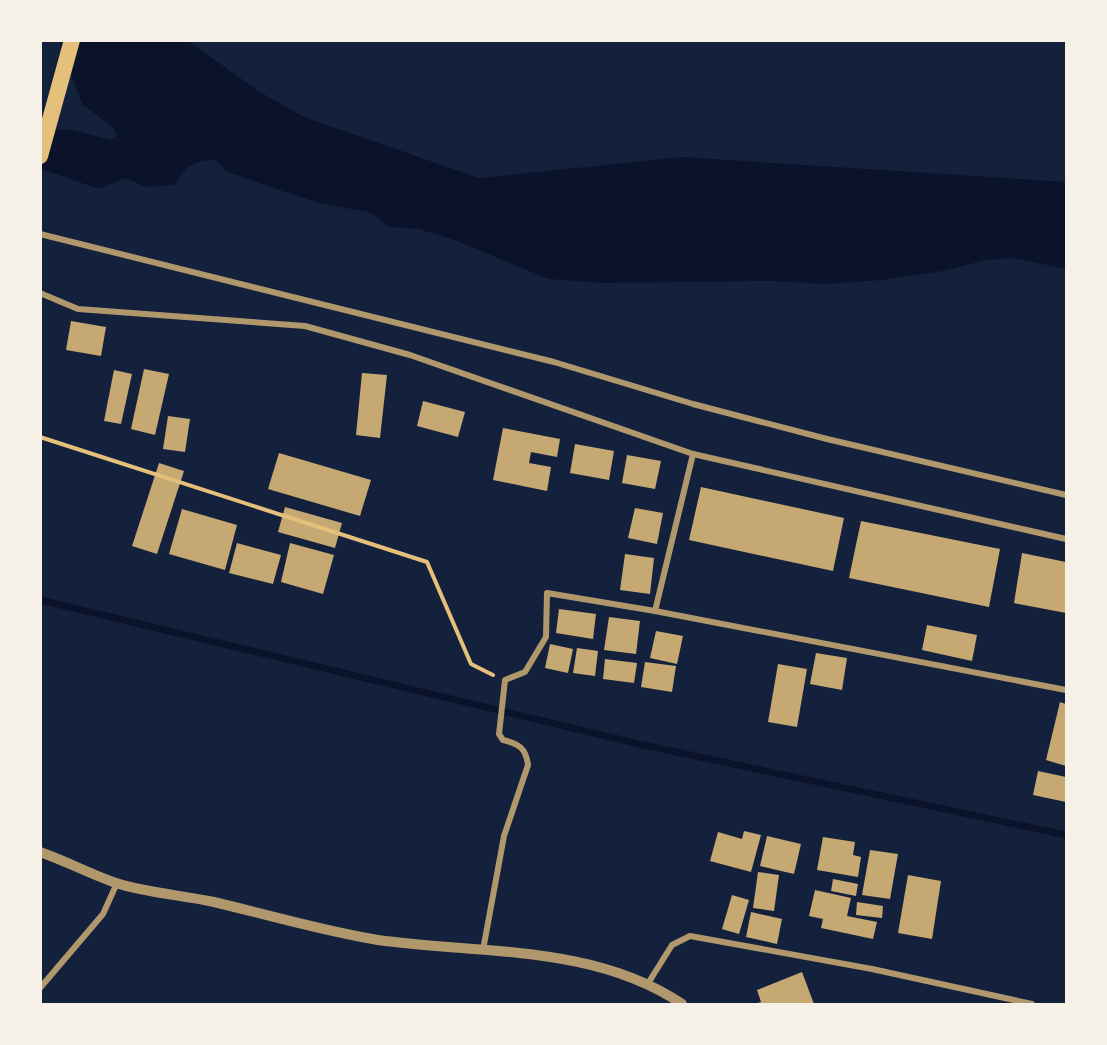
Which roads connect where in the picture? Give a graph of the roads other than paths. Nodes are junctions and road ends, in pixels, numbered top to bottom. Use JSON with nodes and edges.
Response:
{"nodes":[{"id":1,"x":72,"y":40,"type":"edge"},
{"id":2,"x":40,"y":156,"type":"edge"},
{"id":3,"x":40,"y":234,"type":"edge"},
{"id":4,"x":40,"y":293,"type":"edge"},
{"id":5,"x":693,"y":454,"type":"junction"},
{"id":6,"x":1066,"y":495,"type":"edge"},
{"id":7,"x":1066,"y":539,"type":"edge"},
{"id":8,"x":655,"y":611,"type":"junction"},
{"id":9,"x":1066,"y":690,"type":"edge"},
{"id":10,"x":40,"y":852,"type":"edge"},
{"id":11,"x":117,"y":883,"type":"junction"},
{"id":12,"x":483,"y":951,"type":"junction"},
{"id":13,"x":646,"y":986,"type":"junction"},
{"id":14,"x":40,"y":988,"type":"edge"},
{"id":15,"x":682,"y":1005,"type":"edge"},
{"id":16,"x":1032,"y":1005,"type":"edge"}],
"edges":[{"from":1,"to":2,"type":"highway"},
{"from":3,"to":6,"type":"street"},
{"from":4,"to":5,"type":"street"},
{"from":5,"to":7,"type":"street"},
{"from":5,"to":8,"type":"street"},
{"from":8,"to":9,"type":"street"},
{"from":8,"to":12,"type":"street"},
{"from":10,"to":11,"type":"street"},
{"from":11,"to":12,"type":"street"},
{"from":11,"to":14,"type":"street"},
{"from":12,"to":13,"type":"street"},
{"from":13,"to":15,"type":"street"},
{"from":13,"to":16,"type":"street"}]}
